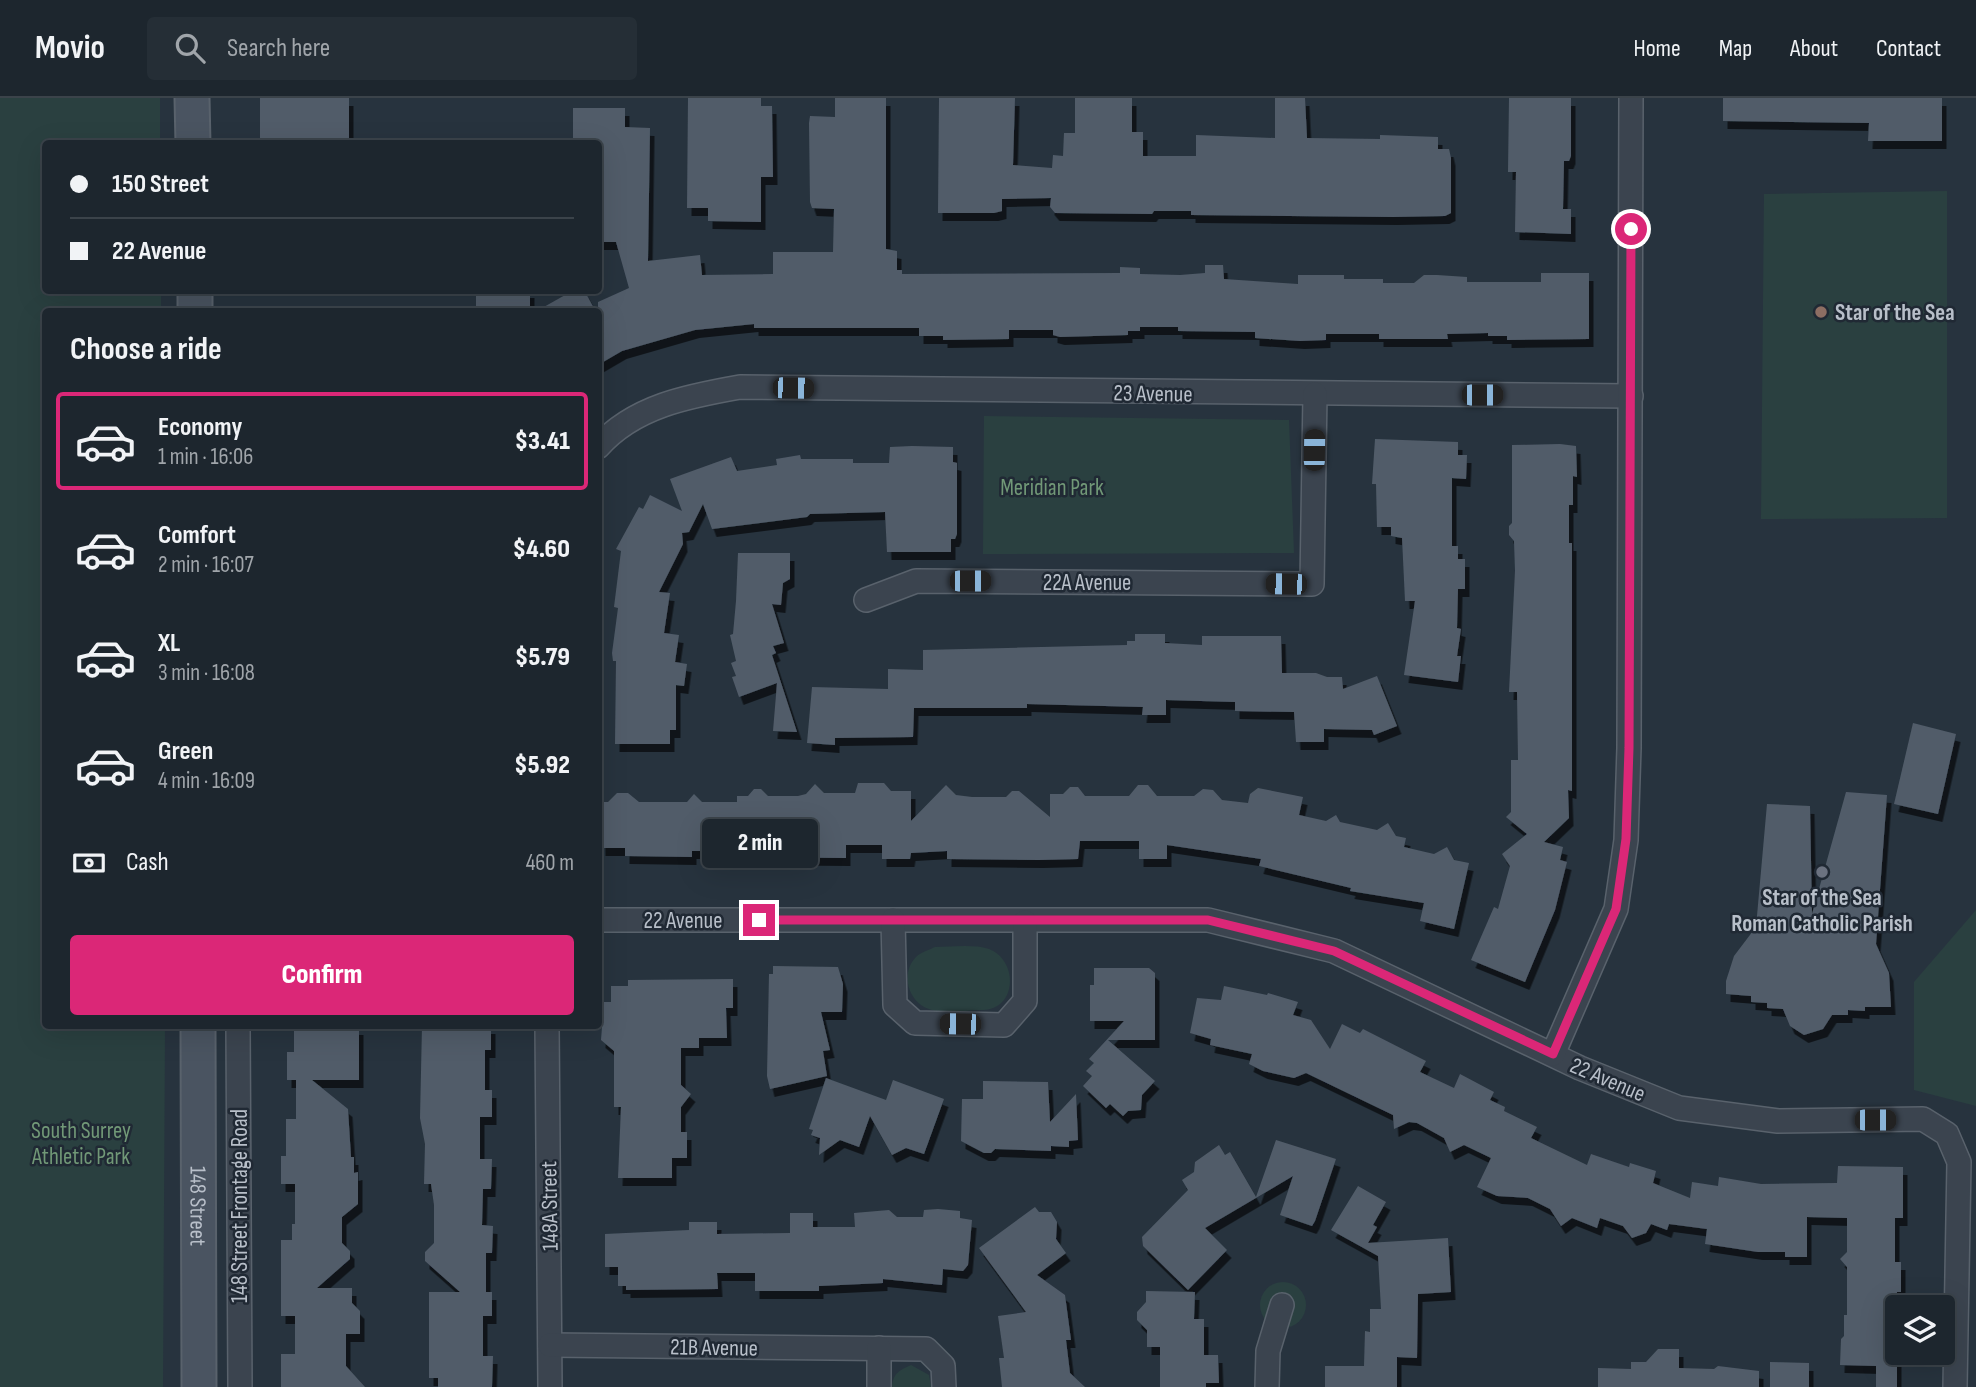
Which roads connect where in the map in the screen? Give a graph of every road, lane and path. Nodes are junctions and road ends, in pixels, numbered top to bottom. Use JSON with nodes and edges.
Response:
{"nodes":[{"id":1,"x":192,"y":98,"type":"edge"},
{"id":2,"x":1631,"y":98,"type":"edge"},
{"id":3,"x":192,"y":140,"type":"edge"},
{"id":4,"x":1315,"y":394,"type":"junction"},
{"id":5,"x":1631,"y":396,"type":"junction"},
{"id":6,"x":602,"y":442,"type":"edge"},
{"id":7,"x":866,"y":600,"type":"dead end"},
{"id":8,"x":602,"y":920,"type":"edge"},
{"id":9,"x":893,"y":920,"type":"junction"},
{"id":10,"x":1025,"y":922,"type":"junction"},
{"id":11,"x":198,"y":1029,"type":"edge"},
{"id":12,"x":238,"y":1029,"type":"edge"},
{"id":13,"x":547,"y":1029,"type":"edge"},
{"id":14,"x":1553,"y":1054,"type":"junction"},
{"id":15,"x":1282,"y":1305,"type":"dead end"},
{"id":16,"x":550,"y":1345,"type":"junction"},
{"id":17,"x":878,"y":1348,"type":"junction"},
{"id":18,"x":199,"y":1387,"type":"edge"},
{"id":19,"x":240,"y":1387,"type":"edge"},
{"id":20,"x":550,"y":1387,"type":"edge"},
{"id":21,"x":878,"y":1387,"type":"edge"},
{"id":22,"x":944,"y":1387,"type":"edge"},
{"id":23,"x":1268,"y":1387,"type":"edge"},
{"id":24,"x":1955,"y":1387,"type":"edge"}],
"edges":[{"from":1,"to":3,"type":"main road"},
{"from":2,"to":5,"type":"street"},
{"from":4,"to":5,"type":"street","name":"23 Avenue"},
{"from":4,"to":6,"type":"street","name":"23 Avenue"},
{"from":4,"to":7,"type":"street","name":"22A Avenue"},
{"from":5,"to":14,"type":"street"},
{"from":8,"to":9,"type":"street","name":"22 Avenue"},
{"from":9,"to":10,"type":"street","name":"22 Avenue"},
{"from":9,"to":10,"type":"street"},
{"from":10,"to":14,"type":"street","name":"22 Avenue"},
{"from":11,"to":18,"type":"main road","name":"148 Street"},
{"from":12,"to":19,"type":"street","name":"148 Street Frontage Road"},
{"from":13,"to":16,"type":"street","name":"148A Street"},
{"from":14,"to":24,"type":"street","name":"22 Avenue"},
{"from":15,"to":23,"type":"street"},
{"from":16,"to":17,"type":"street","name":"21B Avenue"},
{"from":16,"to":20,"type":"street","name":"148A Street"},
{"from":17,"to":21,"type":"street"},
{"from":17,"to":22,"type":"street","name":"21B Avenue"}]}
